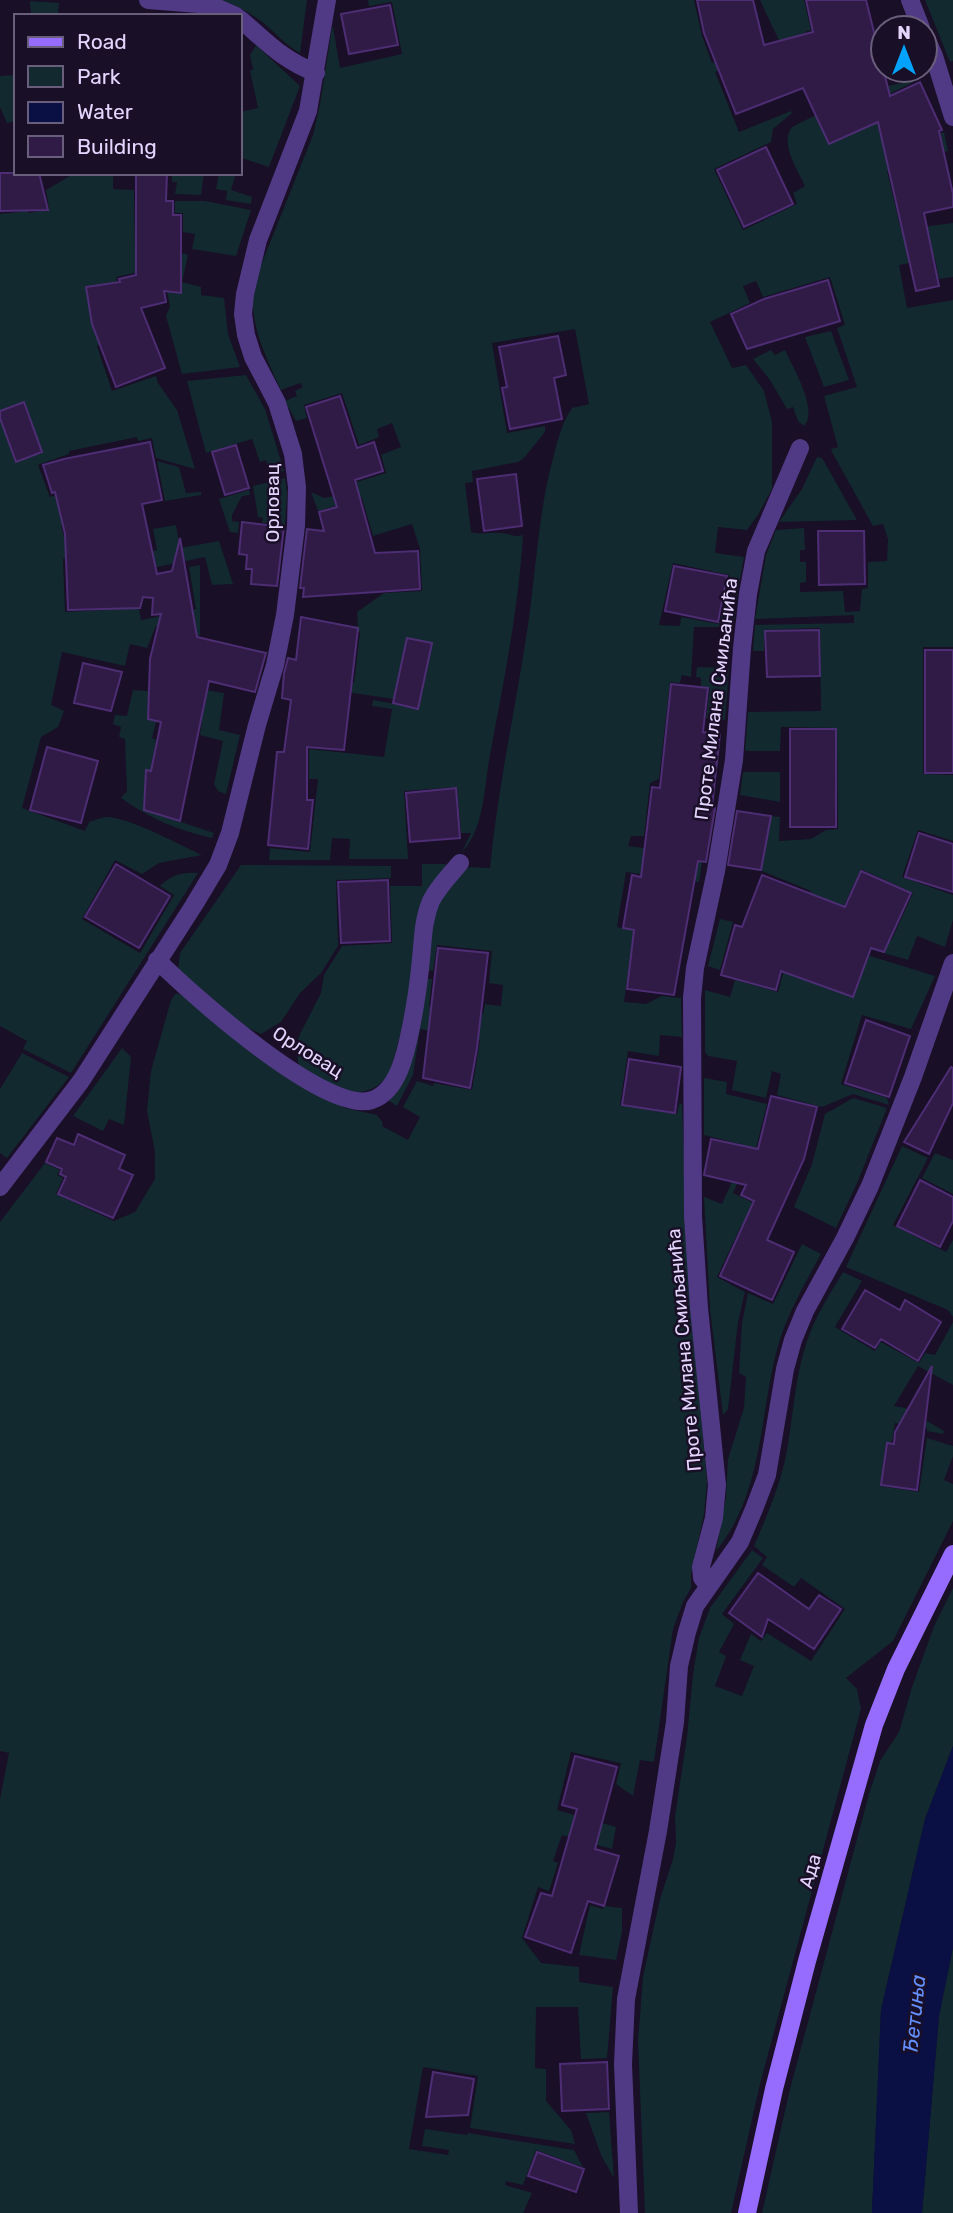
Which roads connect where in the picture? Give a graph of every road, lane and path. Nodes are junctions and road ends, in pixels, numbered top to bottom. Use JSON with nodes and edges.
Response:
{"nodes":[{"id":1,"x":148,"y":0,"type":"edge"},
{"id":2,"x":327,"y":0,"type":"edge"},
{"id":3,"x":231,"y":14,"type":"edge"},
{"id":4,"x":242,"y":21,"type":"edge"},
{"id":5,"x":939,"y":72,"type":"edge"},
{"id":6,"x":316,"y":73,"type":"junction"},
{"id":7,"x":953,"y":117,"type":"edge"},
{"id":8,"x":800,"y":448,"type":"dead end"},
{"id":9,"x":460,"y":863,"type":"dead end"},
{"id":10,"x":157,"y":960,"type":"junction"},
{"id":11,"x":953,"y":963,"type":"edge"},
{"id":12,"x":0,"y":1187,"type":"edge"},
{"id":13,"x":953,"y":1554,"type":"edge"},
{"id":14,"x":708,"y":1585,"type":"junction"},
{"id":15,"x":629,"y":2213,"type":"edge"},
{"id":16,"x":747,"y":2213,"type":"edge"}],
"edges":[{"from":1,"to":3,"type":"street"},
{"from":2,"to":6,"type":"street","name":"Орловац"},
{"from":4,"to":6,"type":"street"},
{"from":5,"to":7,"type":"street"},
{"from":6,"to":10,"type":"street","name":"Орловац"},
{"from":8,"to":14,"type":"street","name":"Проте Милана Смиљанића"},
{"from":9,"to":10,"type":"street","name":"Орловац"},
{"from":10,"to":12,"type":"street","name":"Орловац"},
{"from":11,"to":14,"type":"street"},
{"from":13,"to":16,"type":"street","name":"Ада"},
{"from":14,"to":15,"type":"street"}]}
